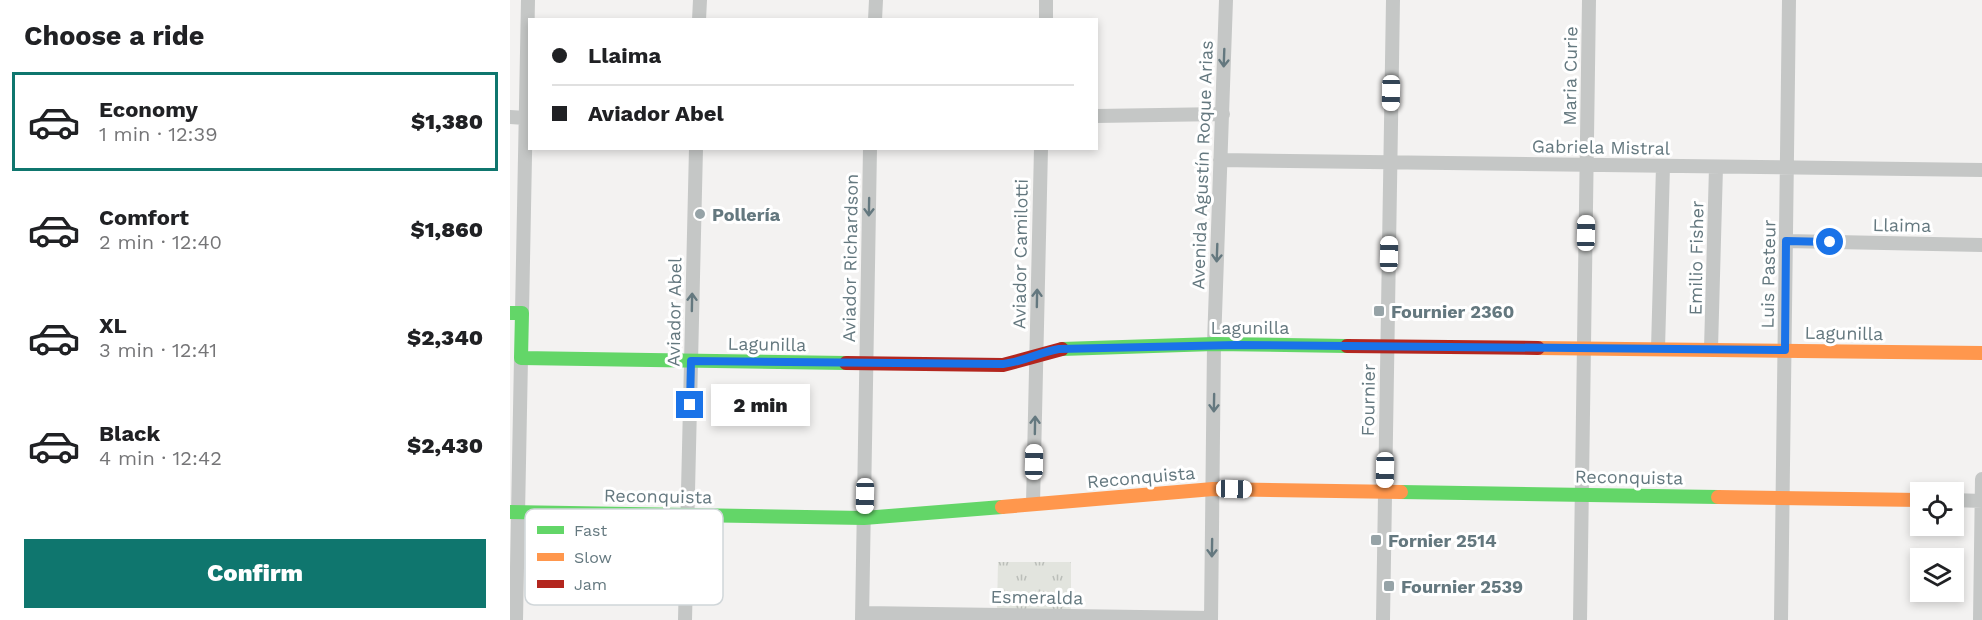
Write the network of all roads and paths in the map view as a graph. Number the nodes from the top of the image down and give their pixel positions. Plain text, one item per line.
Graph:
1 (528, 0) edge
2 (700, 0) edge
3 (876, 0) edge
4 (1046, 0) edge
5 (1226, 0) edge
6 (1393, 0) edge
7 (1589, 0) edge
8 (1789, 0) edge
9 (699, 18) edge
10 (875, 18) edge
11 (1046, 18) edge
12 (1223, 114) junction
13 (1098, 116) edge
14 (510, 117) edge
15 (527, 126) edge
16 (696, 150) edge
17 (870, 150) edge
18 (1041, 150) edge
19 (1220, 160) junction
20 (1390, 162) junction
21 (1587, 165) junction
22 (1663, 166) junction
23 (1716, 167) junction
24 (1787, 168) junction
25 (1982, 170) edge
26 (1786, 241) junction
27 (1982, 245) edge
28 (516, 313) edge
29 (1214, 345) junction
30 (1387, 345) junction
31 (1584, 348) junction
32 (1658, 349) junction
33 (1712, 350) junction
34 (1785, 350) junction
35 (1982, 353) edge
36 (1036, 356) junction
37 (521, 358) junction
38 (691, 361) junction
39 (867, 363) junction
40 (1982, 478) edge
41 (1213, 489) junction
42 (1385, 491) junction
43 (1582, 494) junction
44 (1783, 497) junction
45 (1910, 500) edge
46 (1964, 500) edge
47 (1982, 501) edge
48 (1033, 504) junction
49 (687, 509) edge
50 (514, 512) edge
51 (723, 516) edge
52 (864, 518) junction
53 (685, 605) edge
54 (863, 616) edge
55 (1211, 619) edge
56 (516, 620) edge
57 (685, 620) edge
58 (1383, 620) edge
59 (1580, 620) edge
60 (1781, 620) edge
61 (1980, 620) edge

1 - 15 street
2 - 9 street
3 - 10 street
4 - 11 street
5 -> 12 street, Avenida Agustín Roque Arias
6 - 20 street, Fournier
7 - 21 street, Maria Curie
8 - 24 street, Luis Pasteur
12 - 13 street
12 - 19 street, Avenida Agustín Roque Arias
14 - 15 street
15 - 28 street
38 -> 16 street, Aviador Abel
17 -> 39 street, Aviador Richardson
36 -> 18 street, Aviador Camilotti
19 - 20 street, Gabriela Mistral
19 -> 29 street, Avenida Agustín Roque Arias
20 - 21 street, Gabriela Mistral
20 - 30 street, Fournier
21 - 22 street, Gabriela Mistral
21 - 31 street, Maria Curie
22 - 23 street, Gabriela Mistral
22 - 32 street
23 - 24 street, Gabriela Mistral
23 - 33 street, Emilio Fisher
24 - 25 street, Gabriela Mistral
24 - 26 street, Luis Pasteur
26 - 27 street, Llaima
26 - 34 street, Luis Pasteur
28 - 37 main road
29 - 30 main road, Lagunilla
29 - 36 main road, Lagunilla
29 -> 41 street, Avenida Agustín Roque Arias
30 - 31 main road, Lagunilla
30 - 42 street, Fournier
31 - 32 main road, Lagunilla
31 - 43 street, Maria Curie
32 - 33 main road, Lagunilla
33 - 34 main road, Lagunilla
34 - 35 main road, Lagunilla
34 - 44 street, Luis Pasteur
36 - 39 main road, Lagunilla
48 -> 36 street, Aviador Camilotti
37 - 38 main road, Lagunilla
37 - 50 street
38 - 39 main road, Lagunilla
38 - 49 street, Aviador Abel
39 - 52 street, Aviador Richardson
40 - 47 street
41 - 42 main road, Reconquista
41 - 48 main road, Reconquista
41 -> 55 street, Avenida Agustín Roque Arias
42 - 43 main road, Reconquista
42 - 58 street, Fournier
43 - 44 main road, Reconquista
43 - 59 street, Maria Curie
44 - 45 main road, Reconquista
44 - 60 street, Luis Pasteur
46 - 47 street
47 - 61 street
48 - 52 main road, Reconquista
50 - 56 street
51 - 52 main road, Reconquista
52 - 54 street, Aviador Richardson
53 - 57 street, Aviador Abel
54 - 55 street, Esmeralda

